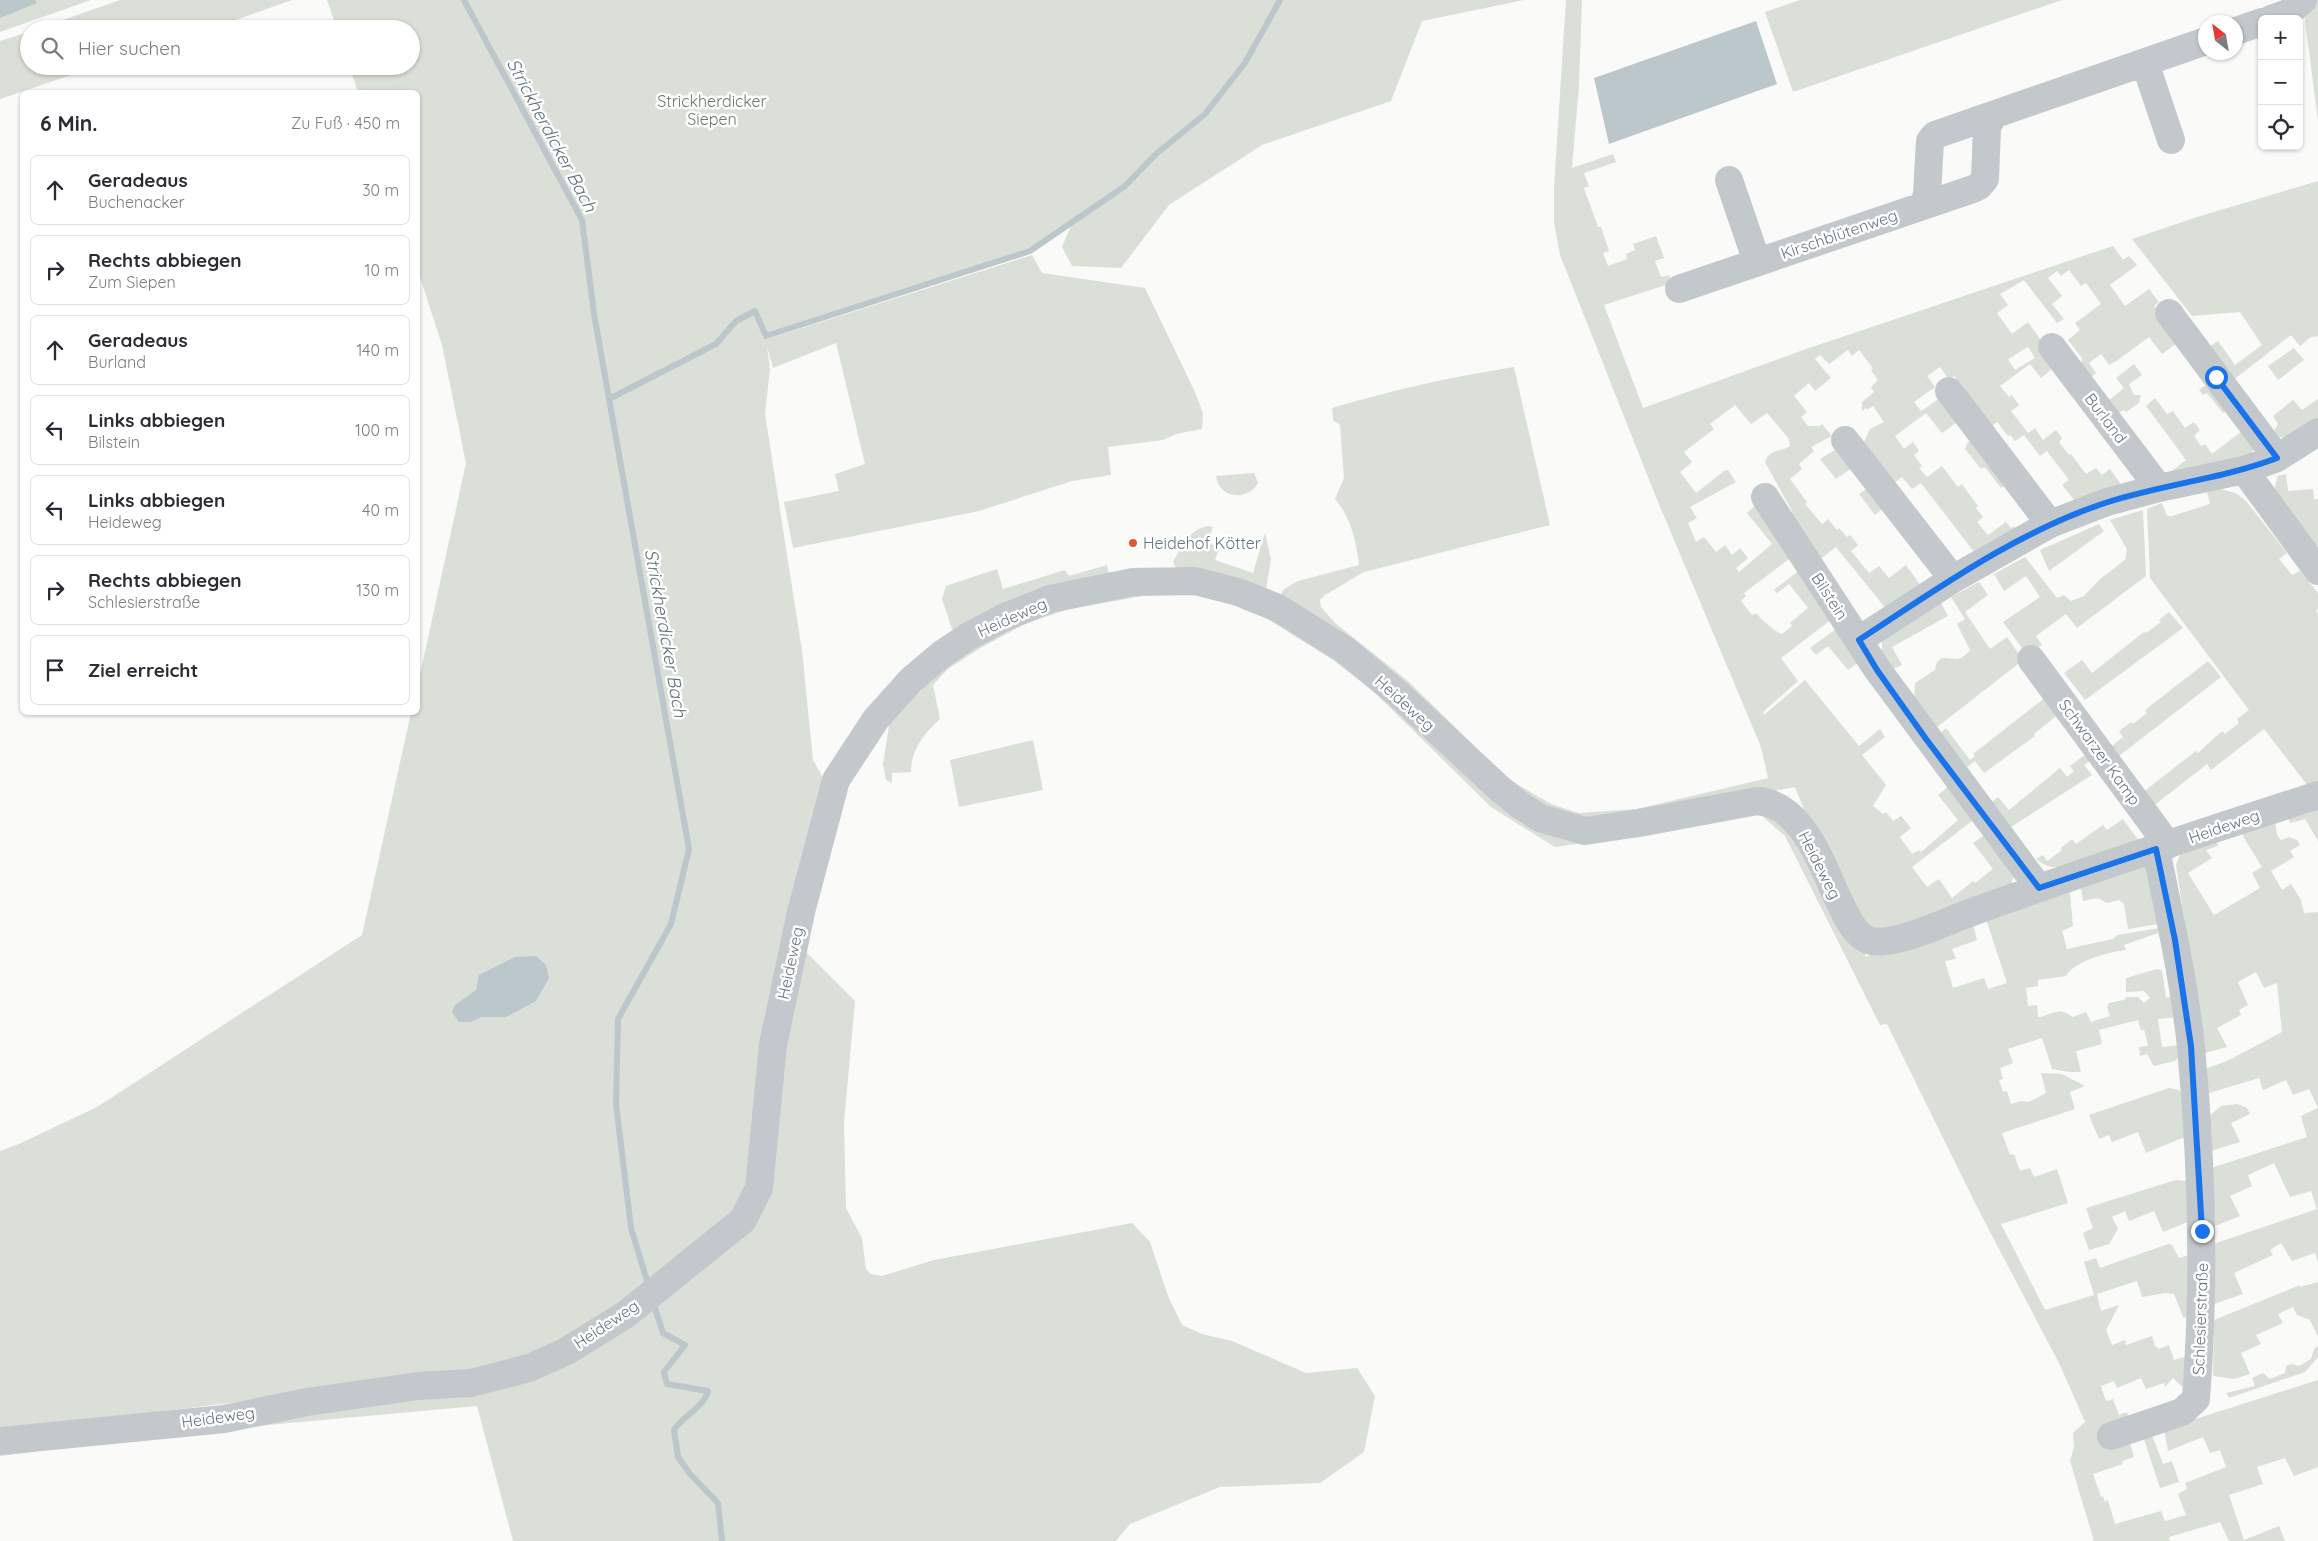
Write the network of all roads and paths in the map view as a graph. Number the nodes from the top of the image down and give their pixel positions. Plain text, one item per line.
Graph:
1 (2303, 0) edge
2 (2282, 15) edge
3 (2258, 23) edge
4 (2243, 29) edge
5 (2198, 44) edge
6 (2145, 64) junction
7 (1993, 116) junction
8 (2171, 140) dead end
9 (1729, 180) dead end
10 (1920, 206) junction
11 (1757, 262) junction
12 (1679, 289) dead end
13 (2169, 313) dead end
14 (2052, 347) dead end
15 (1949, 391) dead end
16 (2318, 432) edge
17 (1844, 440) dead end
18 (2277, 458) junction
19 (2244, 470) junction
20 (2159, 488) junction
21 (1765, 497) dead end
22 (2050, 524) junction
23 (2318, 571) edge
24 (1953, 579) junction
25 (1859, 640) junction
26 (2031, 659) dead end
27 (2318, 795) edge
28 (2162, 847) junction
29 (2039, 888) junction
30 (2111, 1436) dead end
31 (0, 1441) edge

1 - 2 street
3 - 4 street
5 - 6 street
6 - 7 street
6 - 8 street
7 - 10 street, Kirschblütenweg
7 - 10 street
9 - 11 street
10 - 11 street, Kirschblütenweg
11 - 12 street, Kirschblütenweg
13 - 18 street
14 - 20 street, Burland
15 - 22 street
16 - 18 street
17 - 24 street
18 - 19 street
19 - 20 street
19 - 23 street
20 - 22 street
21 - 25 street, Bilstein
22 - 24 street
24 - 25 street
25 - 29 street, Bilstein
26 - 28 street, Schwarzer Kamp
27 - 28 street, Heideweg
28 - 29 street, Heideweg
28 - 30 street, Schlesierstraße
29 - 31 street, Heideweg

